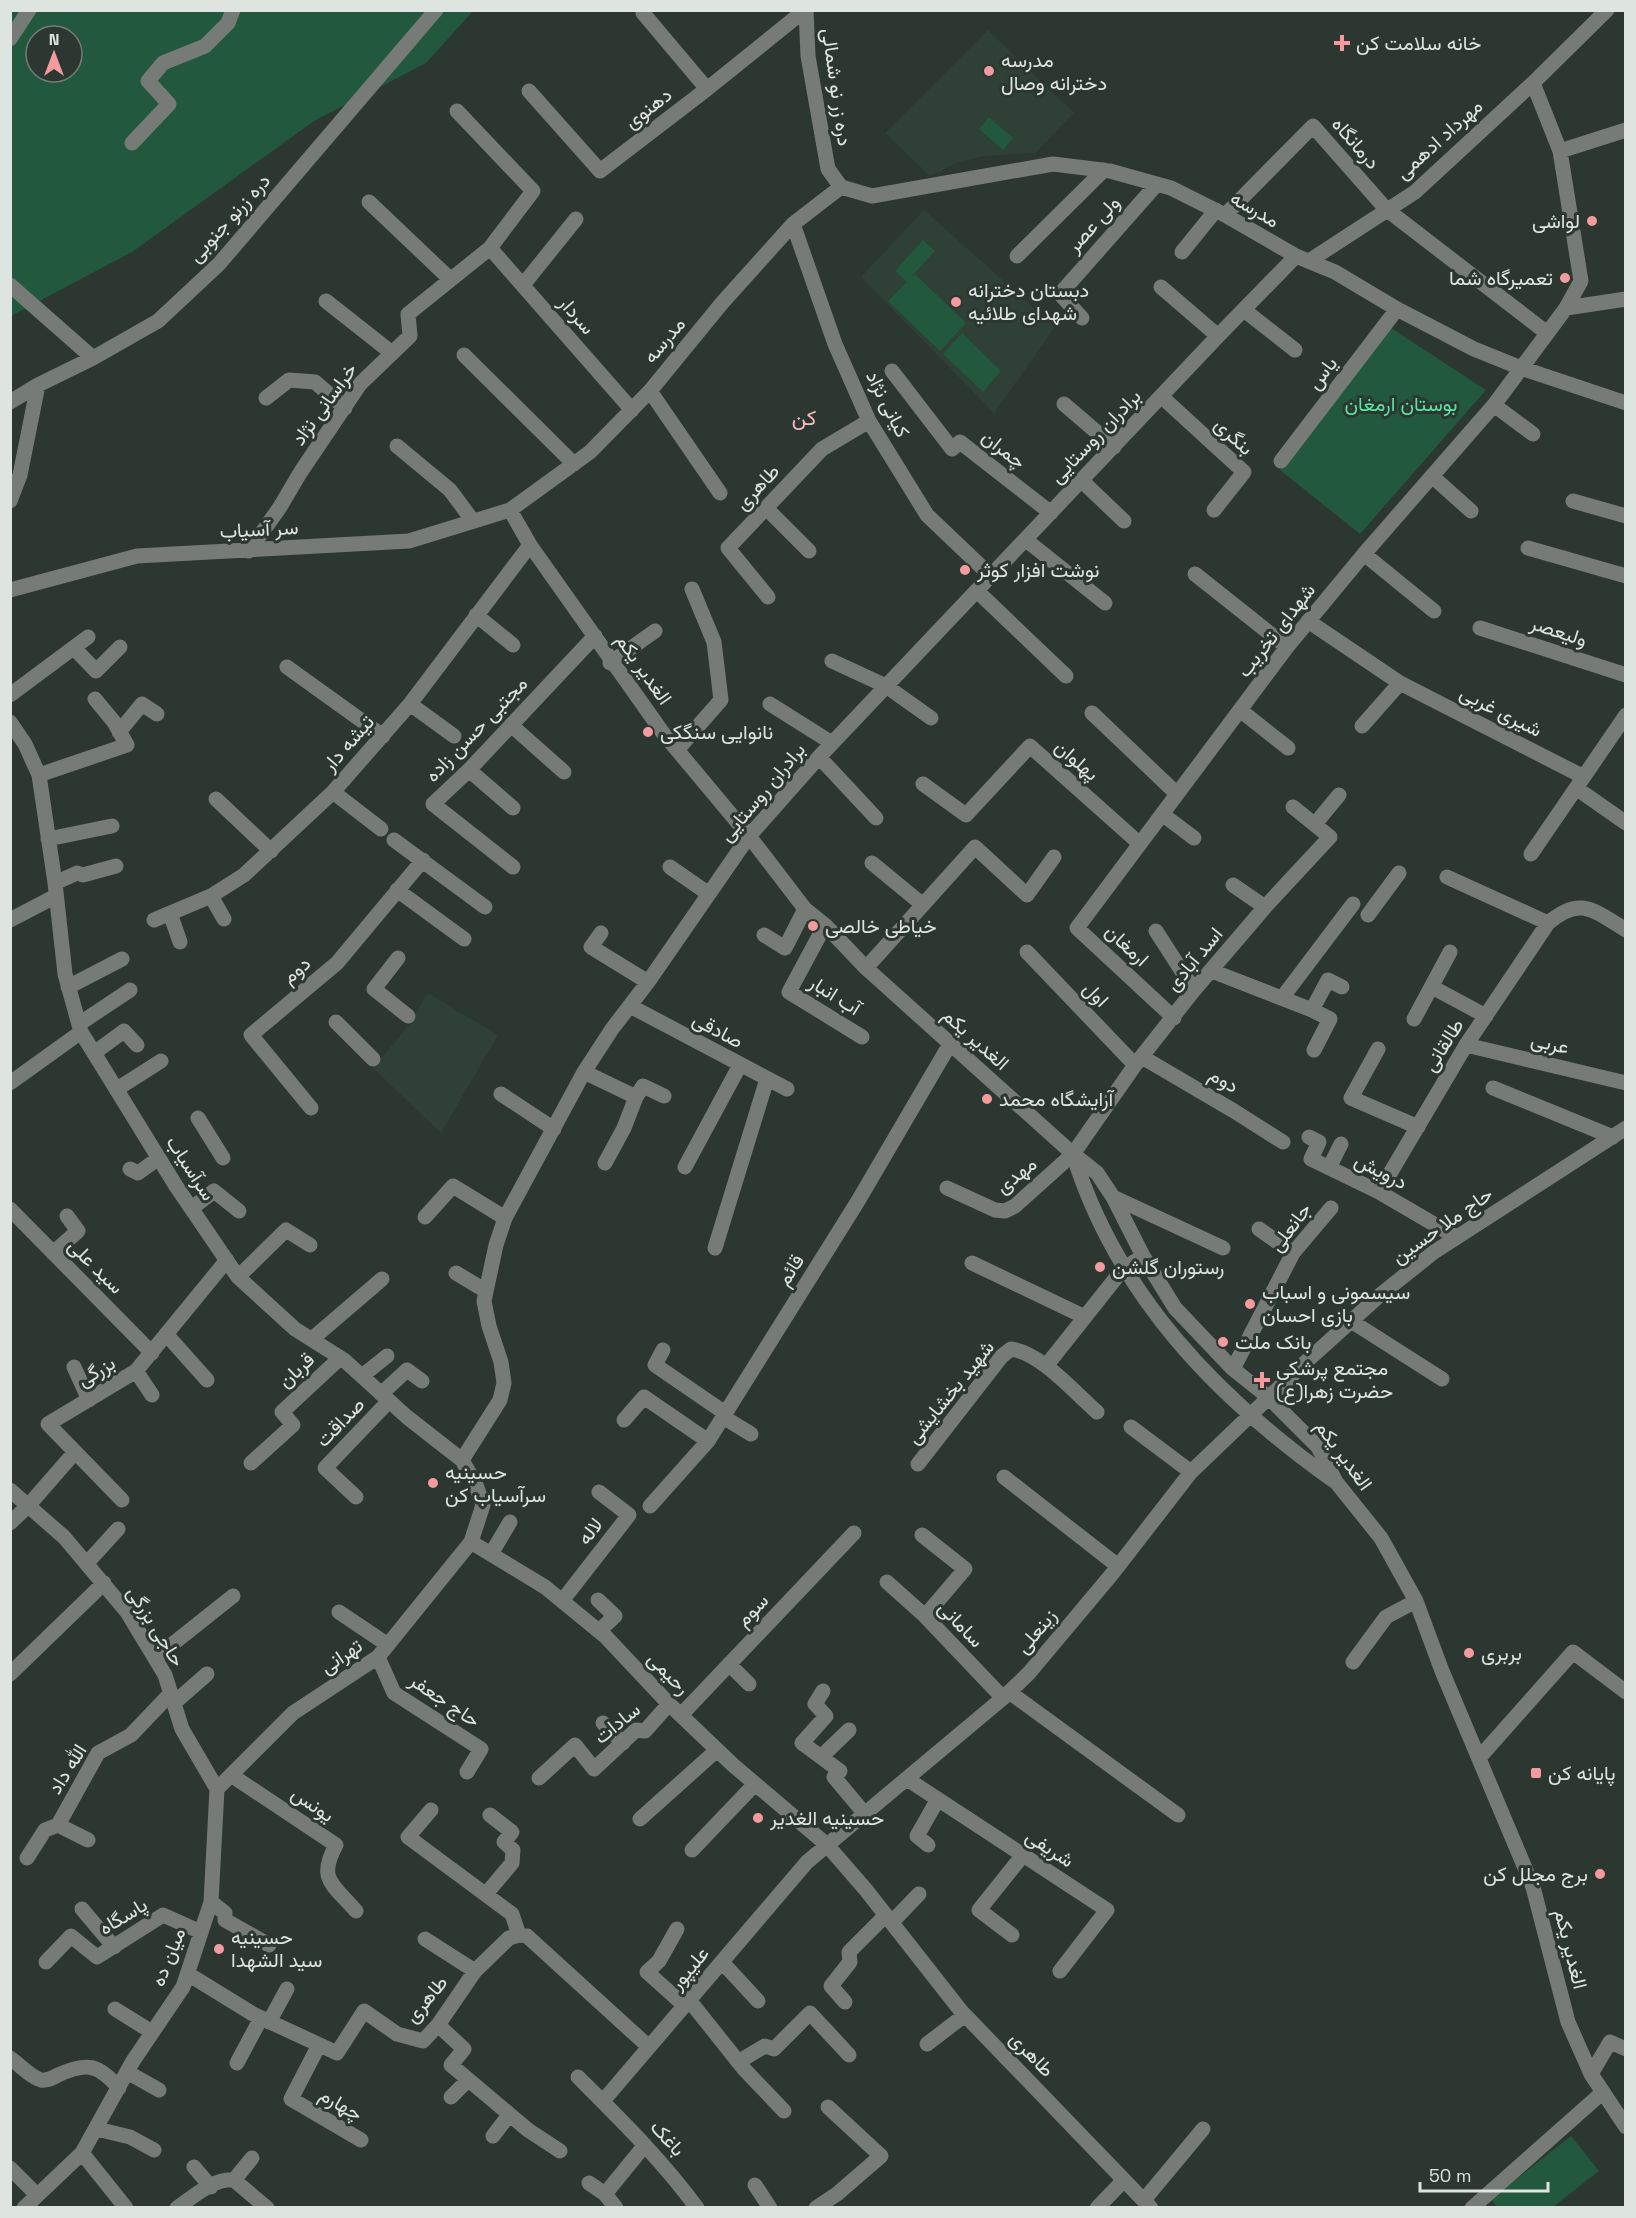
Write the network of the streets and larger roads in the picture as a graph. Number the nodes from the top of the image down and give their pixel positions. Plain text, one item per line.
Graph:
1 (29, 10) edge
2 (233, 10) edge
3 (436, 10) edge
4 (805, 10) edge
5 (1607, 10) edge
6 (643, 13) dead end
7 (10, 39) edge
8 (1533, 83) junction
9 (707, 89) junction
10 (529, 91) dead end
11 (457, 111) dead end
12 (1626, 130) edge
13 (132, 143) dead end
14 (1560, 151) junction
15 (1104, 170) junction
16 (1157, 184) junction
17 (841, 187) junction
18 (369, 202) dead end
19 (1386, 209) junction
20 (1221, 213) junction
21 (576, 219) dead end
22 (793, 224) junction
23 (490, 248) junction
24 (1182, 252) dead end
25 (1017, 256) dead end
26 (1303, 259) junction
27 (450, 279) junction
28 (10, 285) edge
29 (523, 285) junction
30 (1161, 287) dead end
31 (1626, 299) edge
32 (326, 301) dead end
33 (1566, 308) junction
34 (1397, 309) junction
35 (1244, 310) junction
36 (1082, 318) dead end
37 (1547, 333) junction
38 (1218, 336) junction
39 (1295, 350) dead end
40 (392, 353) junction
41 (464, 355) dead end
42 (93, 358) junction
43 (1521, 368) junction
44 (892, 370) dead end
45 (38, 385) junction
46 (650, 391) junction
47 (1162, 397) junction
48 (266, 398) dead end
49 (10, 402) edge
50 (1626, 403) edge
51 (1064, 404) dead end
52 (1494, 405) junction
53 (345, 408) junction
54 (632, 410) junction
55 (869, 421) junction
56 (1533, 434) dead end
57 (397, 446) dead end
58 (1114, 447) junction
59 (1281, 461) dead end
60 (574, 464) junction
61 (1433, 477) junction
62 (1082, 481) junction
63 (720, 493) dead end
64 (10, 501) edge
65 (1573, 501) dead end
66 (766, 508) junction
67 (510, 510) junction
68 (1214, 510) dead end
69 (1471, 511) dead end
70 (1051, 513) junction
71 (1626, 516) edge
72 (472, 521) junction
73 (1124, 521) dead end
74 (1026, 540) junction
75 (530, 545) junction
76 (1528, 548) dead end
77 (249, 551) junction
78 (808, 551) dead end
79 (1364, 554) junction
80 (1195, 574) dead end
81 (991, 576) junction
82 (1626, 576) edge
83 (692, 589) dead end
84 (10, 590) edge
85 (977, 591) junction
86 (768, 597) dead end
87 (1105, 603) dead end
88 (1434, 611) dead end
89 (476, 615) junction
90 (1308, 621) junction
91 (1480, 628) dead end
92 (655, 631) dead end
93 (595, 636) junction
94 (88, 637) dead end
95 (513, 645) dead end
96 (120, 647) dead end
97 (1287, 647) junction
98 (74, 648) junction
99 (832, 661) dead end
100 (611, 662) junction
101 (287, 667) dead end
102 (1626, 675) edge
103 (1066, 676) dead end
104 (1400, 683) junction
105 (886, 686) junction
106 (10, 695) edge
107 (95, 699) dead end
108 (410, 704) junction
109 (770, 704) dead end
110 (1239, 710) junction
111 (1092, 713) dead end
112 (157, 714) dead end
113 (931, 718) dead end
114 (10, 722) edge
115 (1623, 723) edge
116 (511, 725) junction
117 (1362, 726) dead end
118 (120, 732) junction
119 (383, 736) junction
120 (454, 736) dead end
121 (832, 742) junction
122 (1288, 748) dead end
123 (677, 750) junction
124 (819, 757) junction
125 (469, 770) junction
126 (564, 772) dead end
127 (39, 775) junction
128 (1579, 782) junction
129 (923, 784) dead end
130 (333, 792) junction
131 (1177, 794) junction
132 (1339, 795) dead end
133 (216, 799) dead end
134 (1293, 807) dead end
135 (513, 808) dead end
136 (1162, 814) junction
137 (876, 818) dead end
138 (1626, 823) edge
139 (1315, 824) junction
140 (112, 826) dead end
141 (381, 829) dead end
142 (748, 836) junction
143 (1194, 838) dead end
144 (48, 839) junction
145 (394, 840) dead end
146 (1140, 844) junction
147 (271, 851) junction
148 (1531, 854) dead end
149 (1054, 857) dead end
150 (423, 860) junction
151 (872, 863) dead end
152 (116, 866) dead end
153 (513, 867) dead end
154 (670, 867) dead end
155 (1399, 873) dead end
156 (1447, 877) dead end
157 (1233, 885) dead end
158 (56, 889) junction
159 (397, 890) junction
160 (709, 894) junction
161 (210, 896) junction
162 (1353, 904) dead end
163 (923, 905) junction
164 (485, 907) dead end
165 (1264, 907) junction
166 (805, 909) junction
167 (170, 913) junction
168 (1368, 915) dead end
169 (224, 919) dead end
170 (10, 920) edge
171 (154, 920) dead end
172 (1548, 923) junction
173 (825, 925) junction
174 (1077, 928) joint
175 (1626, 930) edge
176 (1156, 932) dead end
177 (601, 933) dead end
178 (764, 935) dead end
179 (464, 939) dead end
180 (180, 942) dead end
181 (1027, 952) dead end
182 (1450, 952) dead end
183 (398, 958) dead end
184 (122, 959) dead end
185 (866, 968) junction
186 (1212, 971) junction
187 (648, 982) junction
188 (68, 987) junction
189 (1342, 987) dead end
190 (1432, 987) junction
191 (130, 990) dead end
192 (1194, 990) junction
193 (1282, 998) junction
194 (630, 1006) junction
195 (1312, 1010) junction
196 (408, 1016) dead end
197 (1486, 1016) junction
198 (1174, 1018) junction
199 (1413, 1018) dead end
200 (336, 1022) dead end
201 (80, 1028) junction
202 (862, 1037) dead end
203 (950, 1044) junction
204 (137, 1045) dead end
205 (1466, 1045) junction
206 (1378, 1049) dead end
207 (1314, 1050) dead end
208 (94, 1053) junction
209 (373, 1059) dead end
210 (161, 1061) dead end
211 (1138, 1061) junction
212 (740, 1065) junction
213 (584, 1072) junction
214 (767, 1079) junction
215 (12, 1080) edge
216 (1626, 1083) edge
217 (1493, 1088) dead end
218 (117, 1089) junction
219 (787, 1089) dead end
220 (501, 1094) dead end
221 (664, 1096) dead end
222 (636, 1097) junction
223 (311, 1108) dead end
224 (198, 1118) dead end
225 (1418, 1127) junction
226 (554, 1129) junction
227 (1619, 1132) edge
228 (1309, 1137) dead end
229 (1283, 1142) dead end
230 (1341, 1144) dead end
231 (1073, 1155) junction
232 (159, 1158) junction
233 (223, 1158) dead end
234 (605, 1163) dead end
235 (685, 1167) dead end
236 (1329, 1168) junction
237 (130, 1169) dead end
238 (947, 1188) dead end
239 (1380, 1192) junction
240 (1113, 1197) junction
241 (192, 1208) junction
242 (1331, 1208) dead end
243 (10, 1209) edge
244 (239, 1211) dead end
245 (67, 1216) dead end
246 (425, 1217) dead end
247 (505, 1218) junction
248 (1259, 1229) dead end
249 (1456, 1237) junction
250 (310, 1245) dead end
251 (716, 1248) dead end
252 (1223, 1248) dead end
253 (53, 1253) junction
254 (1293, 1253) junction
255 (1143, 1256) junction
256 (227, 1260) junction
257 (972, 1263) dead end
258 (1123, 1269) junction
259 (456, 1273) dead end
260 (238, 1277) junction
261 (382, 1279) dead end
262 (486, 1291) junction
263 (1085, 1317) junction
264 (1351, 1322) junction
265 (166, 1334) junction
266 (312, 1340) junction
267 (663, 1350) dead end
268 (152, 1353) junction
269 (387, 1356) dead end
270 (340, 1358) junction
271 (1046, 1366) junction
272 (74, 1367) dead end
273 (1233, 1369) junction
274 (136, 1371) junction
275 (362, 1376) junction
276 (1442, 1379) dead end
277 (207, 1380) dead end
278 (422, 1381) dead end
279 (152, 1395) dead end
280 (385, 1397) junction
281 (1268, 1397) junction
282 (89, 1400) junction
283 (1096, 1412) dead end
284 (724, 1415) junction
285 (1251, 1415) junction
286 (624, 1420) dead end
287 (1131, 1427) dead end
288 (751, 1434) dead end
289 (708, 1441) junction
290 (75, 1452) junction
291 (462, 1460) junction
292 (251, 1463) dead end
293 (918, 1464) dead end
294 (1191, 1472) junction
295 (1004, 1477) dead end
296 (1336, 1482) junction
297 (10, 1490) edge
298 (599, 1492) dead end
299 (356, 1497) dead end
300 (122, 1500) dead end
301 (28, 1506) junction
302 (650, 1506) dead end
303 (510, 1522) dead end
304 (10, 1523) edge
305 (118, 1529) dead end
306 (854, 1533) dead end
307 (922, 1535) dead end
308 (471, 1542) junction
309 (491, 1554) junction
310 (87, 1563) junction
311 (1118, 1566) junction
312 (887, 1582) dead end
313 (104, 1583) junction
314 (233, 1596) dead end
315 (598, 1600) dead end
316 (562, 1601) junction
317 (1416, 1601) junction
318 (339, 1612) dead end
319 (925, 1616) junction
320 (599, 1631) junction
321 (388, 1645) junction
322 (378, 1657) junction
323 (155, 1658) junction
324 (1353, 1662) dead end
325 (729, 1664) junction
326 (11, 1672) edge
327 (207, 1674) dead end
328 (749, 1684) dead end
329 (823, 1691) dead end
330 (1626, 1692) edge
331 (1006, 1695) junction
332 (172, 1698) junction
333 (669, 1704) junction
334 (681, 1715) junction
335 (603, 1723) dead end
336 (849, 1730) dead end
337 (623, 1743) junction
338 (717, 1750) junction
339 (821, 1757) junction
340 (1479, 1758) junction
341 (467, 1772) dead end
342 (231, 1775) junction
343 (539, 1778) dead end
344 (907, 1779) junction
345 (755, 1784) junction
346 (217, 1789) junction
347 (938, 1799) junction
348 (431, 1810) dead end
349 (865, 1814) junction
350 (490, 1815) dead end
351 (1178, 1815) dead end
352 (640, 1820) dead end
353 (58, 1825) junction
354 (88, 1840) dead end
355 (827, 1845) junction
356 (928, 1845) dead end
357 (692, 1850) dead end
358 (1023, 1855) junction
359 (27, 1857) dead end
360 (807, 1862) joint
361 (486, 1894) junction
362 (919, 1894) dead end
363 (211, 1902) junction
364 (82, 1909) dead end
365 (356, 1911) dead end
366 (889, 1918) junction
367 (677, 1929) dead end
368 (201, 1932) junction
369 (519, 1935) junction
370 (1012, 1935) dead end
371 (425, 1939) dead end
372 (269, 1946) dead end
373 (114, 1947) junction
374 (46, 1962) dead end
375 (722, 1962) junction
376 (475, 1971) junction
377 (1060, 1971) dead end
378 (188, 1974) junction
379 (287, 1989) dead end
380 (758, 2001) dead end
381 (845, 2002) dead end
382 (687, 2003) junction
383 (115, 2010) dead end
384 (965, 2015) junction
385 (265, 2020) junction
386 (438, 2025) junction
387 (152, 2032) junction
388 (927, 2044) dead end
389 (320, 2045) junction
390 (649, 2047) junction
391 (1626, 2049) edge
392 (849, 2055) dead end
393 (10, 2058) edge
394 (237, 2062) dead end
395 (741, 2065) junction
396 (127, 2072) junction
397 (1591, 2074) junction
398 (579, 2077) dead end
399 (468, 2080) junction
400 (119, 2088) junction
401 (159, 2090) dead end
402 (1603, 2092) junction
403 (451, 2097) dead end
404 (603, 2102) junction
405 (828, 2106) dead end
406 (784, 2111) dead end
407 (509, 2115) junction
408 (1626, 2127) edge
409 (97, 2129) junction
410 (1203, 2129) dead end
411 (494, 2136) dead end
412 (361, 2140) dead end
413 (645, 2145) junction
414 (153, 2150) dead end
415 (560, 2151) dead end
416 (82, 2153) junction
417 (252, 2158) dead end
418 (194, 2167) dead end
419 (10, 2168) edge
420 (234, 2180) junction
421 (1124, 2180) junction
422 (589, 2183) dead end
423 (755, 2185) dead end
424 (211, 2187) junction
425 (605, 2194) junction
426 (36, 2195) junction
427 (1147, 2204) edge
428 (24, 2208) edge
429 (126, 2208) edge
430 (177, 2208) edge
431 (267, 2208) edge
432 (616, 2208) edge
433 (697, 2208) edge
434 (770, 2208) edge
435 (816, 2208) edge
436 (1097, 2208) edge
437 (1472, 2208) edge

1 - 7 street
2 - 13 street
3 - 42 street, دره زرنو جنوبی
4 - 9 street, دهنوی
4 - 17 street, دره زر نو شمالی
5 - 8 street, مهرداد ادهمی
6 - 9 street
8 - 14 street
8 - 19 street, مهرداد ادهمی
9 - 10 street, دهنوی
11 - 23 street
12 - 14 street
14 - 33 street
15 - 16 street, مدرسه
15 - 17 street, مدرسه
15 - 25 street
16 - 20 street, مدرسه
16 - 36 street, ولی عصر
17 - 22 street, مدرسه
18 - 27 street
19 - 20 street, درمانگاه
19 - 26 street, مهرداد ادهمی
19 - 37 street, درمانگاه
20 - 24 street
20 - 26 street, مدرسه
21 - 29 street
22 - 46 street, مدرسه
22 - 55 street, کیانی نژاد
23 - 27 street, خراسانی نژاد
23 - 29 street, سردار
26 - 34 street, مدرسه
26 - 35 street, برادران روستایی
27 - 40 street, خراسانی نژاد
28 - 42 street
29 - 54 street, سردار
30 - 38 street
31 - 33 street
32 - 40 street
33 - 37 street
34 - 43 street, مدرسه
34 - 59 street, یاس
35 - 38 street, برادران روستایی
35 - 39 street
37 - 43 street
38 - 47 street, برادران روستایی
40 - 53 street, خراسانی نژاد
41 - 60 street
42 - 45 street, دره زرنو جنوبی
43 - 50 street, مدرسه
43 - 52 street, شهدای تخریب
44 - 70 street, چمران
45 - 49 street, دره زرنو جنوبی
45 - 64 street
46 - 54 street, مدرسه
46 - 63 street
47 - 58 street, برادران روستایی
47 - 68 street, بنگری
48 - 53 street
51 - 58 street
52 - 56 street
52 - 61 street, شهدای تخریب
53 - 77 street, خراسانی نژاد
54 - 60 street, مدرسه
55 - 66 street, طاهری
55 - 81 street, کیانی نژاد
57 - 72 street
58 - 62 street, برادران روستایی
60 - 67 street, مدرسه
61 - 69 street
61 - 79 street, شهدای تخریب
62 - 70 street, برادران روستایی
62 - 73 street
65 - 71 street
66 - 78 street
66 - 86 street, طاهری
67 - 72 street, سر آسیاب
67 - 75 street, الغدیر یکم
70 - 74 street, برادران روستایی
72 - 77 street, سر آسیاب
74 - 81 street, برادران روستایی
74 - 87 street
75 - 89 street, تیشه دار
75 - 93 street, الغدیر یکم
76 - 82 street
77 - 84 street, سر آسیاب
79 - 88 street
79 - 90 street, شهدای تخریب
80 - 97 street
81 - 85 street, برادران روستایی
83 - 123 street
85 - 103 street
85 - 105 street, برادران روستایی
89 - 95 street
89 - 108 street, تیشه دار
90 - 97 street, شهدای تخریب
90 - 104 street, شیری غربی
91 - 102 street, ولیعصر
92 - 100 street
93 - 100 street, الغدیر یکم
93 - 116 street, مجتبی حسن زاده
94 - 98 street
96 - 98 street
97 - 110 street, شهدای تخریب
98 - 106 street
99 - 105 street
100 - 123 street, الغدیر یکم
101 - 119 street
104 - 117 street
104 - 128 street, شیری غربی
105 - 113 street
105 - 121 street, برادران روستایی
107 - 118 street
108 - 119 street, تیشه دار
108 - 120 street
109 - 121 street
110 - 122 street
110 - 131 street, شهدای تخریب
111 - 131 street
112 - 118 street
114 - 127 street, سرآسیاب
115 - 128 street
116 - 125 street, مجتبی حسن زاده
116 - 126 street
118 - 127 street
119 - 130 street, تیشه دار
121 - 124 street, برادران روستایی
123 - 142 street, الغدیر یکم
124 - 137 street
124 - 142 street, برادران روستایی
125 - 135 street
125 - 153 street, مجتبی حسن زاده
127 - 144 street, سرآسیاب
128 - 138 street, شیری غربی
128 - 148 street
129 - 146 street, پهلوان
130 - 141 street
130 - 147 street, تیشه دار
131 - 136 street, شهدای تخریب
132 - 139 street
133 - 147 street
134 - 139 street
136 - 143 street
136 - 146 street, شهدای تخریب
139 - 165 street, اسد آبادی
140 - 144 street
142 - 160 street, برادران روستایی
142 - 166 street, الغدیر یکم
144 - 158 street, سرآسیاب
145 - 150 street
146 - 174 street, شهدای تخریب
147 - 161 street, تیشه دار
149 - 163 street
150 - 159 street, دوم
150 - 164 street
151 - 163 street
152 - 158 street
154 - 160 street
155 - 168 street
156 - 172 street
157 - 165 street
158 - 170 street
158 - 188 street, سرآسیاب
159 - 179 street
159 - 223 street, دوم
160 - 187 street, برادران روستایی
161 - 167 street, تیشه دار
161 - 169 street
162 - 193 street
163 - 185 street
165 - 186 street, اسد آبادی
166 - 173 street, الغدیر یکم
166 - 178 street
167 - 171 street, تیشه دار
167 - 180 street
172 - 175 street, طالقانی
172 - 197 street, طالقانی
173 - 185 street, الغدیر یکم
173 - 202 street, آب انبار
174 - 198 street, ارمغان
176 - 192 street
177 - 187 street
181 - 211 street, اول
182 - 190 street
183 - 196 street
184 - 188 street
185 - 203 street, الغدیر یکم
186 - 192 street, اسد آبادی
186 - 193 street
187 - 194 street, برادران روستایی
188 - 201 street, سرآسیاب
189 - 195 street
190 - 197 street
190 - 199 street
191 - 201 street
192 - 198 street, اسد آبادی
193 - 195 street
194 - 212 street, صادقی
194 - 213 street, برادران روستایی
195 - 207 street
197 - 205 street, طالقانی
198 - 211 street, اسد آبادی
200 - 209 street
201 - 208 street, سرآسیاب
201 - 215 street
203 - 231 street, الغدیر یکم
203 - 284 street, قائم
204 - 208 street
205 - 216 street, عربی
205 - 225 street, طالقانی
206 - 225 street
208 - 218 street, سرآسیاب
210 - 218 street
211 - 229 street, دوم
211 - 231 street, اسد آبادی
212 - 214 street, صادقی
212 - 235 street
213 - 222 street
213 - 226 street, برادران روستایی
214 - 219 street, صادقی
214 - 251 street
217 - 227 street
218 - 232 street, سرآسیاب
220 - 226 street
221 - 222 street
222 - 234 street
224 - 233 street
225 - 239 street, طالقانی
226 - 247 street, برادران روستایی
227 - 249 street, حاج ملا حسین
228 - 236 street, درویش
230 - 236 street
231 - 238 street, مهدی
231 - 240 street, الغدیر یکم
231 - 258 street
232 - 237 street
232 - 241 street, سرآسیاب
236 - 239 street, درویش
239 - 249 street, درویش
240 - 252 street
240 - 255 street, الغدیر یکم
241 - 244 street
241 - 256 street, سرآسیاب
242 - 254 street, جانعلی
243 - 253 street, سید علی
245 - 253 street
246 - 247 street
247 - 262 street, برادران روستایی
248 - 254 street
249 - 264 street, حاج ملا حسین
250 - 260 street
253 - 268 street, سید علی
254 - 273 street, جانعلی
255 - 258 street
255 - 273 street, الغدیر یکم
256 - 260 street, سرآسیاب
256 - 265 street, بزرگی
257 - 263 street
258 - 263 street
258 - 285 street
259 - 262 street
260 - 266 street, سرآسیاب
261 - 266 street
262 - 291 street, برادران روستایی
263 - 271 street
264 - 276 street
264 - 281 street, حاج ملا حسین
265 - 268 street, بزرگی
265 - 277 street
266 - 270 street, سرآسیاب
267 - 284 street
268 - 274 street, بزرگی
269 - 275 street
270 - 275 street, سرآسیاب
270 - 292 street, قربان
271 - 283 street, شهید بخشایشی
271 - 293 street, شهید بخشایشی
272 - 282 street
273 - 281 street, الغدیر یکم
274 - 279 street
274 - 282 street, بزرگی
275 - 280 street, سرآسیاب
278 - 280 street
280 - 291 street, سرآسیاب
280 - 299 street, صداقت
281 - 285 street, زینعلی
281 - 296 street, الغدیر یکم
282 - 290 street, بزرگی
284 - 288 street
284 - 289 street, قائم
285 - 294 street, زینعلی
285 - 296 street
286 - 289 street
287 - 294 street
289 - 302 street, قائم
290 - 300 street
290 - 301 street
291 - 308 street, سرآسیاب
294 - 311 street, زینعلی
295 - 311 street
296 - 317 street, الغدیر یکم
297 - 301 street, حاجی بزرگی
298 - 316 street, لاله
301 - 304 street
301 - 310 street, حاجی بزرگی
303 - 309 street
305 - 310 street
306 - 325 street, سوم
307 - 319 street
308 - 309 street, رحیمی
308 - 321 street, تهرانی
309 - 316 street, رحیمی
310 - 313 street, حاجی بزرگی
311 - 331 street, زینعلی
312 - 319 street, سامانی
313 - 323 street, حاجی بزرگی
313 - 326 street
314 - 323 street
315 - 320 street
316 - 320 street, رحیمی
317 - 324 street
317 - 340 street, الغدیر یکم
318 - 321 street
319 - 331 street, سامانی
320 - 333 street, رحیمی
321 - 322 street, تهرانی
322 - 341 street, حاج جعفر
322 - 342 street, تهرانی
323 - 332 street, حاجی بزرگی
325 - 328 street
325 - 334 street, سوم
327 - 332 street, الله داد
329 - 339 street
330 - 340 street
331 - 344 street, زینعلی
331 - 351 street, سامانی
332 - 346 street, حاجی بزرگی
332 - 353 street, الله داد
333 - 334 street, رحیمی
333 - 337 street, سادات
334 - 338 street, رحیمی
335 - 337 street
336 - 339 street
337 - 343 street, سادات
338 - 345 street, رحیمی
338 - 352 street
339 - 349 street
340 - 397 street, الغدیر یکم
342 - 346 street, تهرانی
342 - 365 street, یونس
344 - 347 street, شریفی
344 - 349 street, زینعلی
345 - 355 street, رحیمی
345 - 357 street
346 - 363 street, میان ده
347 - 356 street
347 - 358 street, شریفی
348 - 361 street
349 - 355 street, زینعلی
350 - 361 street
353 - 354 street
353 - 359 street
355 - 360 street, زینعلی
355 - 366 street, طاهری
358 - 370 street
358 - 377 street, شریفی
360 - 375 street, علیپور
361 - 369 street
362 - 366 street
363 - 368 street, میان ده
363 - 372 street
364 - 373 street
366 - 381 street
366 - 384 street, طاهری
367 - 382 street
368 - 373 street, پاسگاه
368 - 378 street, میان ده
369 - 376 street, طاهری
369 - 390 street
371 - 376 street
373 - 374 street, پاسگاه
375 - 380 street
375 - 382 street, علیپور
376 - 386 street, طاهری
378 - 385 street, طاهری
378 - 387 street, میان ده
379 - 385 street
382 - 390 street, علیپور
382 - 395 street
383 - 387 street
384 - 388 street
384 - 421 street, طاهری
385 - 389 street, طاهری
385 - 394 street
386 - 389 street, طاهری
386 - 399 street
387 - 396 street, میان ده
389 - 412 street, چهارم
390 - 404 street, علیپور
391 - 397 street
392 - 395 street
393 - 400 street
395 - 406 street
396 - 400 street, میان ده
396 - 401 street
397 - 402 street, الغدیر یکم
398 - 404 street, باغک
399 - 403 street
399 - 407 street
400 - 409 street, میان ده
402 - 408 street, الغدیر یکم
402 - 437 street
404 - 413 street, باغک
405 - 435 street
407 - 411 street
407 - 415 street
409 - 414 street
409 - 416 street, میان ده
410 - 427 street
413 - 425 street
413 - 433 street, باغک
416 - 426 street, میان ده
416 - 429 street
417 - 420 street
418 - 424 street
419 - 426 street
420 - 424 street
420 - 431 street
421 - 427 street, طاهری
421 - 436 street
422 - 425 street
423 - 434 street
424 - 430 street
425 - 432 street
426 - 428 street, میان ده

